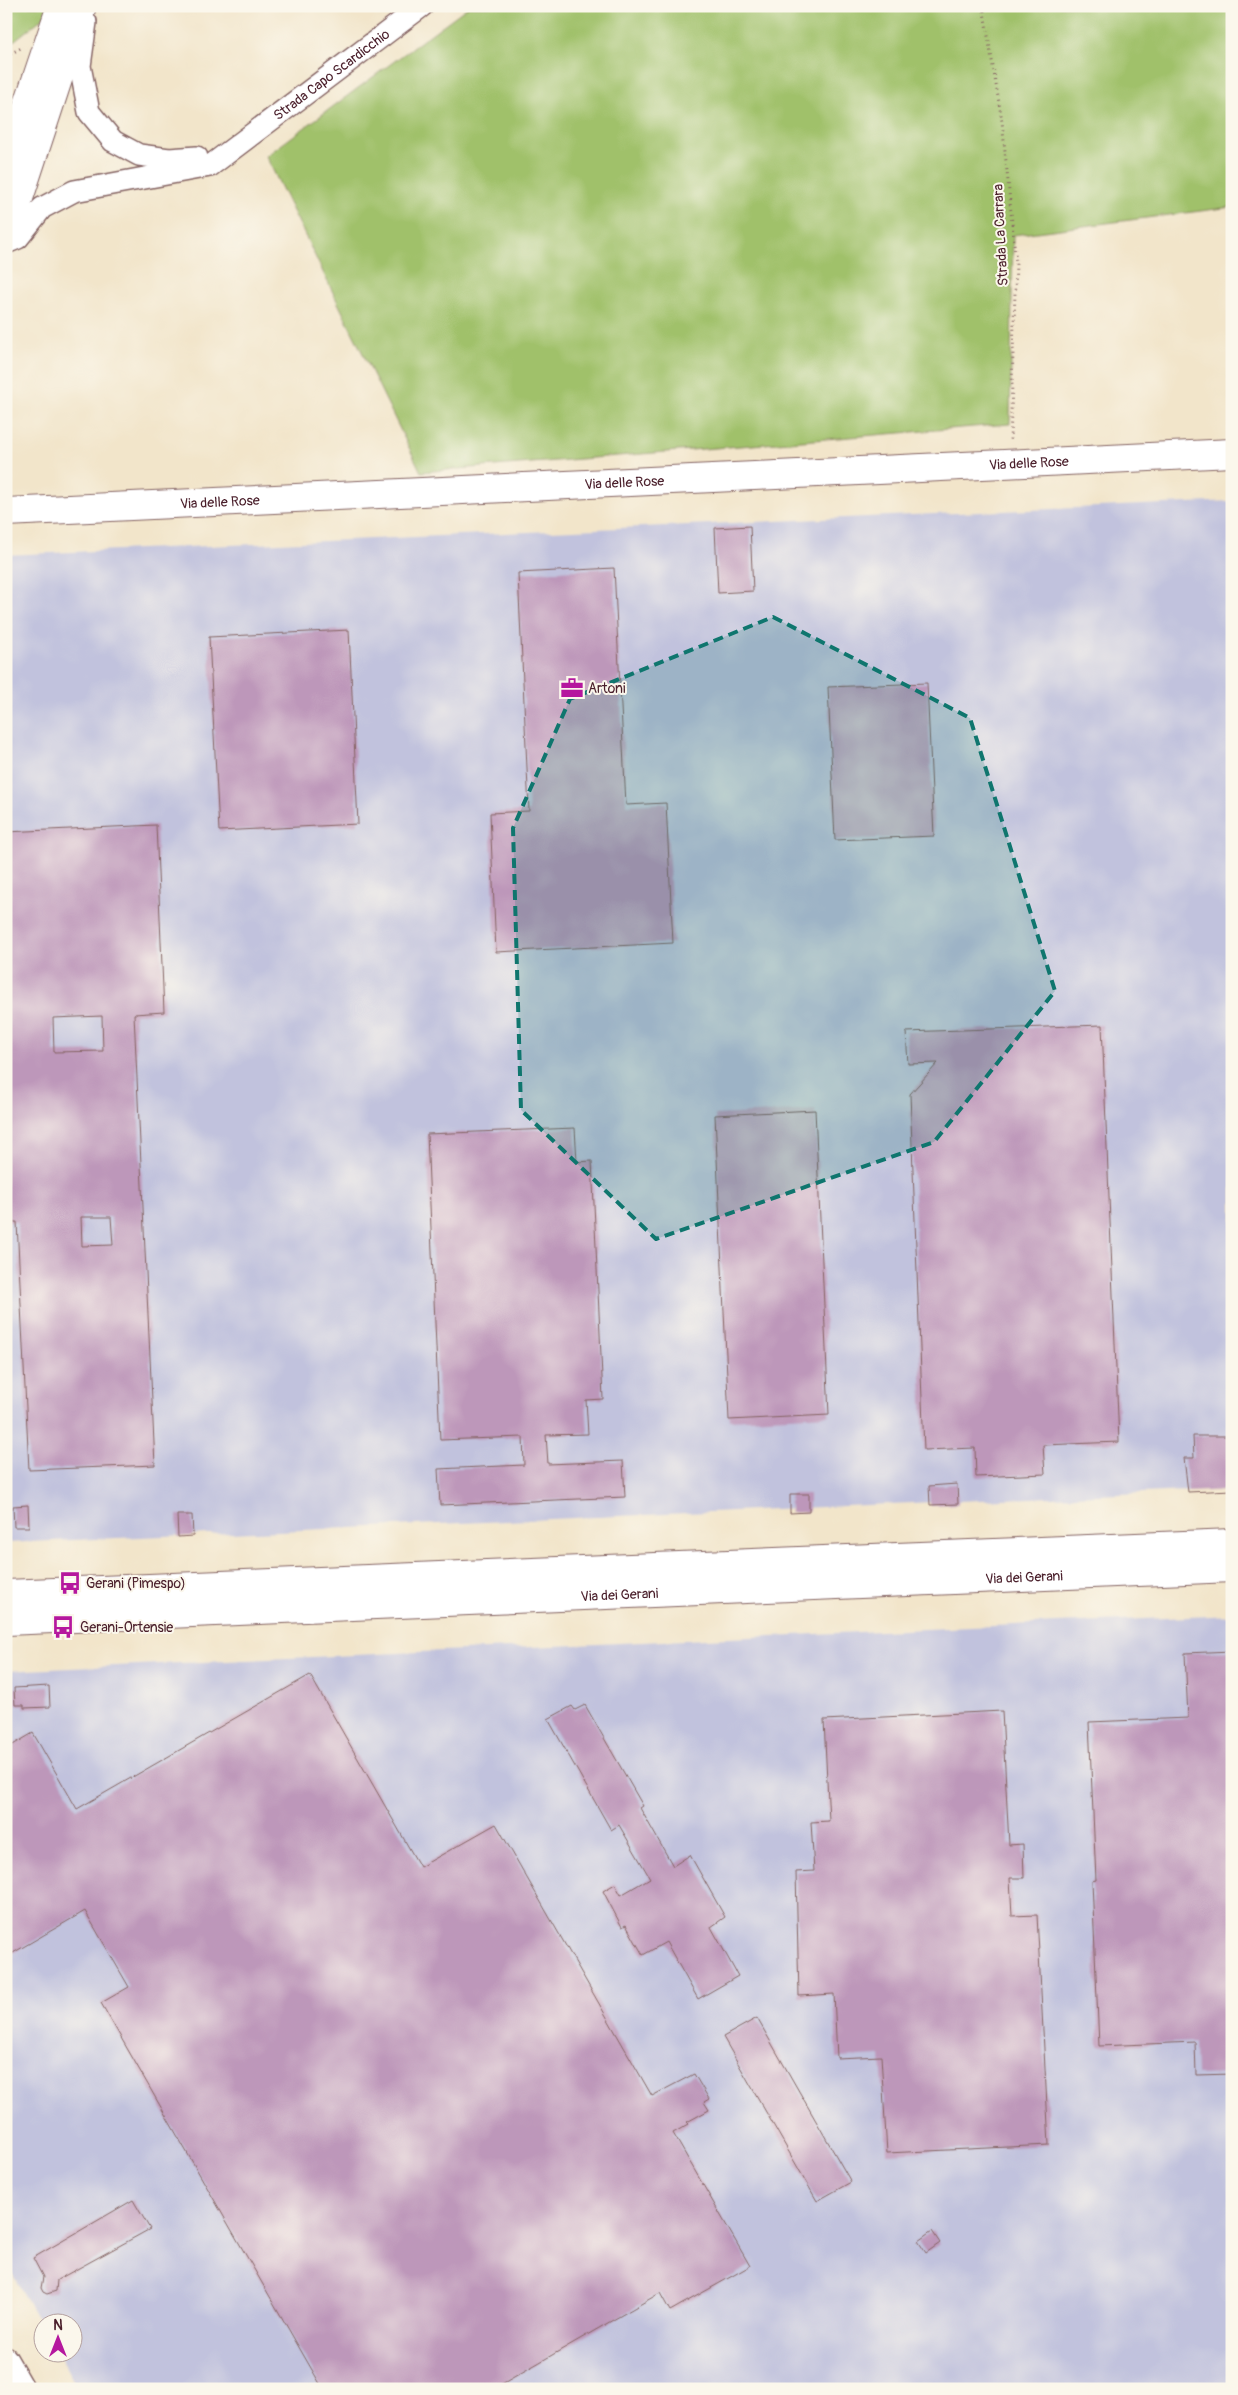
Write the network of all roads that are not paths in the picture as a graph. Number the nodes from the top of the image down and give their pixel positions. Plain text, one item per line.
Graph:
1 (61, 6) edge
2 (82, 6) edge
3 (88, 6) edge
4 (422, 6) edge
5 (241, 144) junction
6 (6, 170) edge
7 (6, 238) edge
8 (6, 243) edge
9 (1232, 453) edge
10 (10, 510) edge
11 (1232, 1543) edge
12 (1232, 1568) edge
13 (6, 1594) edge
14 (6, 1621) edge
15 (6, 2358) edge
16 (24, 2389) edge

1 - 6 street
2 - 7 street
3 - 5 street
4 - 5 street, Strada Capo Scardicchio
5 - 8 street, Strada Capo Scardicchio
9 - 10 street, Via delle Rose
11 - 13 street, Via dei Gerani
12 - 14 street, Via dei Gerani
15 - 16 street

